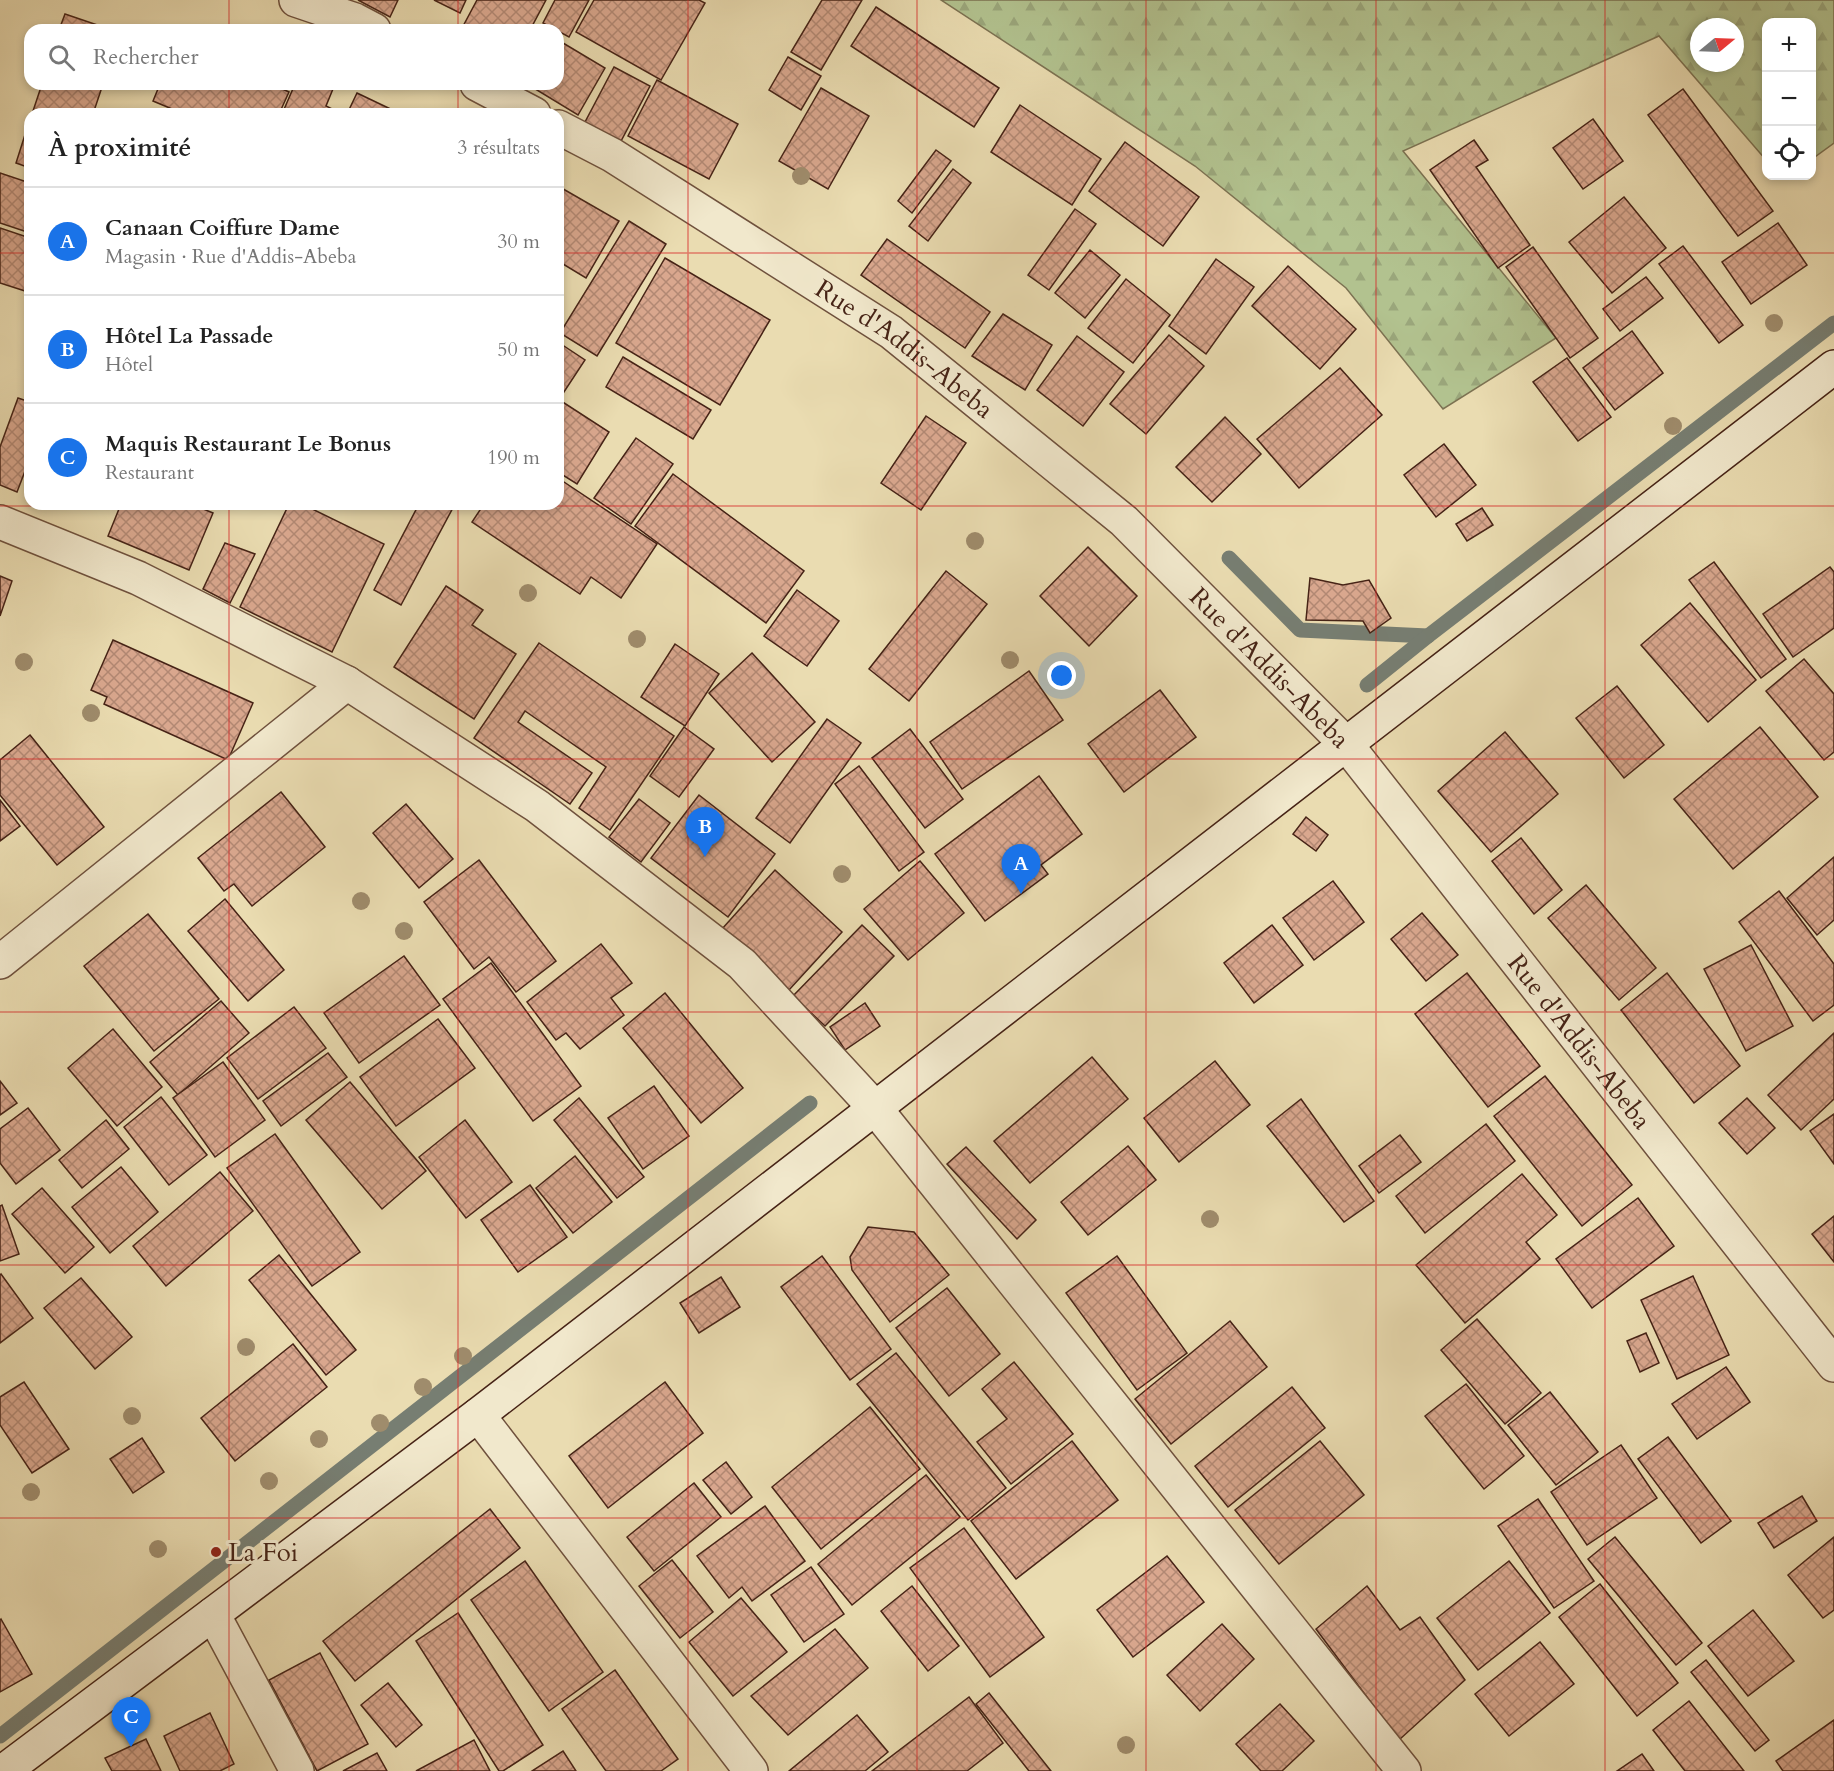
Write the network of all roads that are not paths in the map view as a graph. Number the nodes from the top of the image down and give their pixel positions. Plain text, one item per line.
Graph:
1 (296, 0) edge
2 (363, 24) edge
3 (488, 90) edge
4 (523, 108) edge
5 (564, 130) edge
6 (1834, 366) edge
7 (0, 522) edge
8 (346, 683) junction
9 (1346, 744) junction
10 (0, 962) edge
11 (875, 1108) junction
12 (1834, 1365) edge
13 (478, 1415) junction
14 (213, 1614) junction
15 (4, 1771) edge
16 (297, 1771) edge
17 (751, 1771) edge
18 (1404, 1771) edge

1 - 2 street
3 - 4 street
5 - 9 street, Rue d'Addis-Abeba
6 - 9 street
7 - 8 street
8 - 10 street
8 - 11 street
9 - 11 street
9 - 12 street, Rue d'Addis-Abeba
11 - 13 street
11 - 18 street
13 - 14 street
13 - 17 street
14 - 15 street
14 - 16 street

